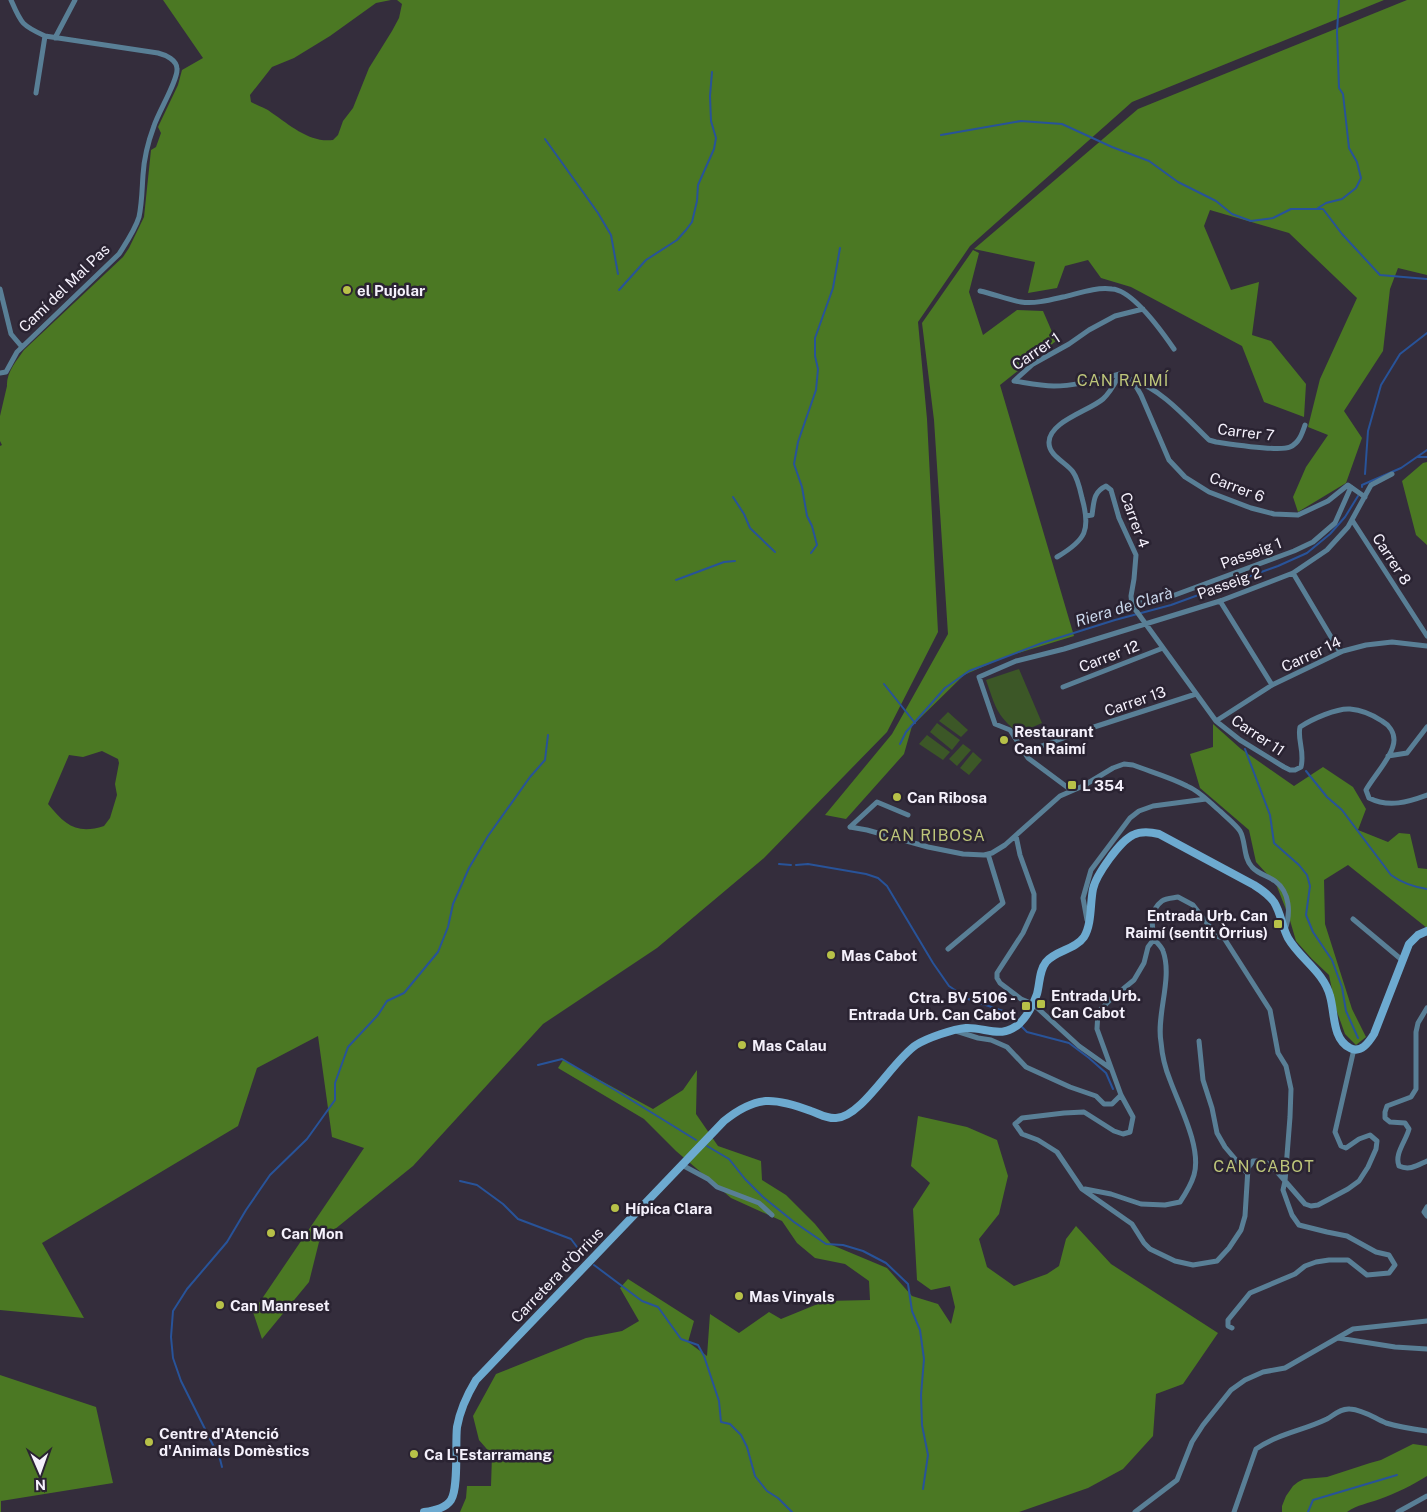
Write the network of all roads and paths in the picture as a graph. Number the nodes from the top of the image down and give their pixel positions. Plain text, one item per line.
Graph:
1 (11, 0) edge
2 (76, 0) edge
3 (45, 36) junction
4 (55, 38) junction
5 (36, 93) dead end
6 (0, 289) edge
7 (980, 291) dead end
8 (1143, 309) junction
9 (22, 346) junction
10 (1174, 349) dead end
11 (0, 373) edge
12 (1120, 374) junction
13 (1133, 381) junction
14 (1305, 425) dead end
15 (1392, 474) dead end
16 (1351, 487) junction
17 (1365, 497) junction
18 (1086, 516) junction
19 (1352, 520) junction
20 (1057, 557) dead end
21 (1293, 573) junction
22 (1220, 601) junction
23 (1132, 604) junction
24 (1146, 624) junction
25 (1427, 636) edge
26 (1427, 646) edge
27 (1163, 648) junction
28 (1340, 652) junction
29 (1272, 685) junction
30 (1063, 687) dead end
31 (1196, 694) junction
32 (1216, 721) junction
33 (1427, 727) edge
34 (1025, 752) junction
35 (1388, 756) junction
36 (1071, 790) junction
37 (1427, 795) edge
38 (1206, 799) junction
39 (908, 815) dead end
40 (1016, 836) junction
41 (988, 854) junction
42 (1353, 918) dead end
43 (1088, 923) junction
44 (1285, 931) junction
45 (1427, 931) edge
46 (1154, 939) junction
47 (948, 949) dead end
48 (1402, 960) junction
49 (1033, 1004) junction
50 (1427, 1008) edge
51 (956, 1030) junction
52 (1199, 1041) dead end
53 (1354, 1049) junction
54 (1110, 1069) junction
55 (1121, 1095) junction
56 (1427, 1161) edge
57 (682, 1165) junction
58 (1247, 1173) junction
59 (1285, 1181) junction
60 (1082, 1189) junction
61 (1427, 1207) edge
62 (772, 1215) dead end
63 (1427, 1216) edge
64 (1427, 1322) edge
65 (1232, 1328) dead end
66 (1338, 1338) junction
67 (1427, 1350) edge
68 (1427, 1431) edge
69 (1427, 1496) edge
70 (424, 1512) edge
71 (1135, 1512) edge
72 (1234, 1512) edge
73 (1398, 1512) edge

1 - 3 street, Camí del Mal Pas
2 - 4 street
3 - 4 street, Camí del Mal Pas
3 - 5 street
4 - 9 street, Camí del Mal Pas
6 - 9 street
7 - 8 street
8 - 10 street
8 - 12 street, Carrer 1
9 - 11 street, Camí del Mal Pas
12 - 13 street
12 - 18 street
13 - 14 street, Carrer 7
13 - 16 street, Carrer 6
15 - 17 street, Passeig 2
16 - 17 street
16 - 23 street, Passeig 1
17 - 19 street, Passeig 2
18 - 20 street
18 - 23 street, Carrer 4
19 - 21 street, Passeig 2
19 - 25 street, Carrer 8
21 - 22 street, Passeig 2
21 - 28 street
22 - 24 street, Passeig 2
22 - 29 street
23 - 24 street, Carrer 11
24 - 27 street, Carrer 11
24 - 34 street, Passeig 2
26 - 28 street, Carrer 14
27 - 30 street, Carrer 12
27 - 31 street, Carrer 11
28 - 29 street, Carrer 14
29 - 32 street, Carrer 14
31 - 32 street, Carrer 11
31 - 34 street, Carrer 13
32 - 35 street, Carrer 11
33 - 35 street
34 - 36 street
35 - 37 street, Carrer 11
36 - 38 street
36 - 40 street
38 - 43 street
38 - 44 street
39 - 41 street
40 - 41 street
40 - 49 street
41 - 47 street
42 - 48 street
43 - 44 street, Carretera d'Òrrius
43 - 49 street, Carretera d'Òrrius
44 - 53 street, Carretera d'Òrrius
45 - 48 street
46 - 54 street
46 - 59 street
46 - 60 street
48 - 53 street
49 - 51 street, Carretera d'Òrrius
49 - 54 street
50 - 56 street
51 - 55 street
51 - 57 street, Carretera d'Òrrius
52 - 58 street
53 - 59 street
54 - 55 street
55 - 60 street
57 - 62 street
57 - 70 street, Carretera d'Òrrius
58 - 59 street
58 - 60 street
59 - 65 street
61 - 63 street
64 - 66 street
66 - 67 street
66 - 71 street
68 - 72 street
69 - 73 street

